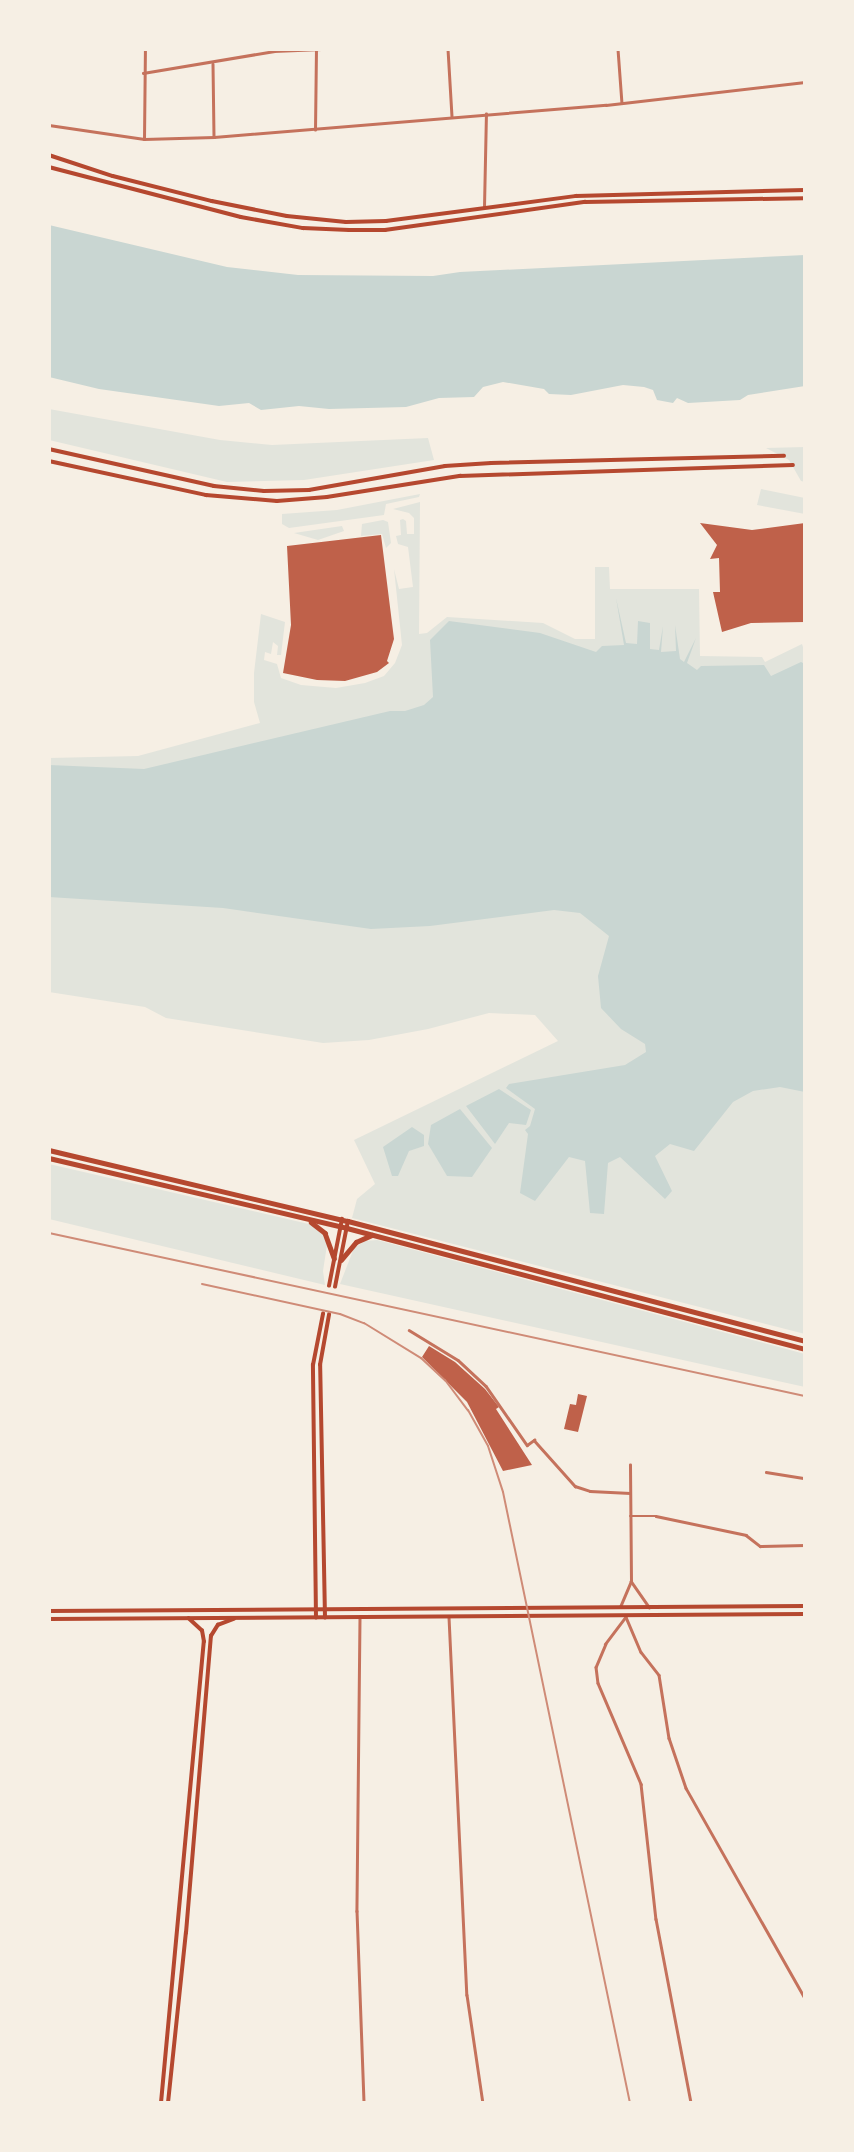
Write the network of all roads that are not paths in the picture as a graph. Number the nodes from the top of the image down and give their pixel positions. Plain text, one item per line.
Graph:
1 (145, 49) edge
2 (321, 49) edge
3 (448, 49) edge
4 (618, 49) edge
5 (316, 50) edge
6 (213, 63) junction
7 (143, 73) junction
8 (805, 82) edge
9 (622, 103) junction
10 (486, 114) junction
11 (452, 117) junction
12 (49, 125) edge
13 (315, 130) junction
14 (214, 137) junction
15 (144, 139) junction
16 (49, 155) edge
17 (49, 167) edge
18 (805, 190) edge
19 (805, 198) edge
20 (484, 208) junction
21 (49, 449) edge
22 (784, 456) dead end
23 (49, 461) edge
24 (793, 465) dead end
25 (49, 1150) edge
26 (49, 1158) edge
27 (304, 1219) junction
28 (345, 1220) junction
29 (343, 1228) junction
30 (373, 1236) junction
31 (337, 1259) junction
32 (329, 1286) dead end
33 (335, 1287) dead end
34 (323, 1314) dead end
35 (329, 1315) dead end
36 (409, 1330) dead end
37 (805, 1341) edge
38 (805, 1349) edge
39 (629, 1465) dead end
40 (766, 1472) dead end
41 (805, 1478) edge
42 (630, 1493) junction
43 (630, 1516) junction
44 (805, 1545) edge
45 (631, 1581) junction
46 (805, 1606) edge
47 (649, 1607) junction
48 (316, 1608) junction
49 (325, 1608) junction
50 (619, 1608) junction
51 (49, 1611) edge
52 (805, 1614) edge
53 (449, 1617) junction
54 (626, 1617) junction
55 (316, 1618) junction
56 (325, 1618) junction
57 (360, 1618) junction
58 (49, 1619) edge
59 (189, 1619) junction
60 (234, 1619) junction
61 (805, 1998) edge
62 (161, 2103) edge
63 (168, 2103) edge
64 (363, 2103) edge
65 (484, 2103) edge
66 (691, 2103) edge

1 - 7 street
2 - 5 street
3 - 11 street
4 - 9 street
5 - 6 street
5 - 13 street
6 - 7 street
6 - 14 street
7 - 15 street
8 - 9 street
9 - 10 street
10 - 11 street
10 - 20 street
11 - 13 street
12 - 15 street
13 - 14 street
14 - 15 street
16 - 20 main road
17 - 19 main road
18 - 20 main road
21 - 22 main road
23 - 24 main road
25 - 28 highway
26 - 27 highway
27 - 29 highway
27 - 31 highway
28 - 29 main road
28 - 37 highway
29 - 30 highway
29 - 31 main road
30 - 31 highway
30 - 38 highway
31 - 32 main road
31 - 33 main road
34 - 48 main road
35 - 49 main road
36 - 42 street
39 - 42 street
40 - 41 street
42 - 43 street
43 - 44 street
43 - 45 street
45 - 47 street
45 - 50 street
46 - 47 main road
47 - 50 main road
48 - 49 main road
48 - 51 main road
48 - 55 main road
49 - 50 main road
49 - 56 main road
52 - 54 main road
53 - 54 main road
53 - 57 main road
53 - 65 street
54 - 61 street
54 - 66 street
55 - 56 main road
55 - 60 main road
56 - 57 main road
57 - 64 street
58 - 59 main road
59 - 60 main road
59 - 62 main road
60 - 63 main road

